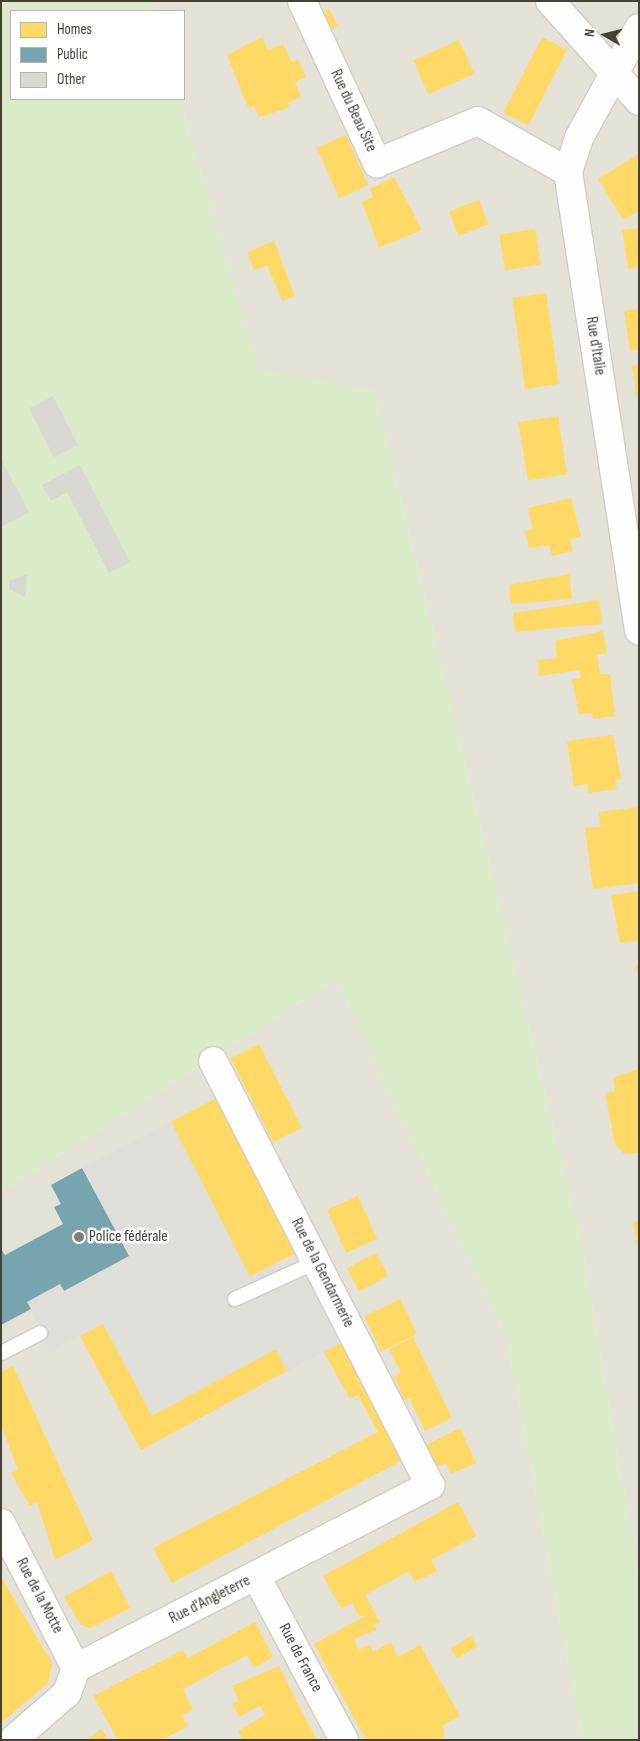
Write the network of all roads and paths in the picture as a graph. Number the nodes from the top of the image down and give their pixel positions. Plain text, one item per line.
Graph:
1 (302, 1) edge
2 (550, 1) edge
3 (639, 28) edge
4 (613, 68) junction
5 (639, 101) edge
6 (568, 172) junction
7 (639, 631) edge
8 (213, 1061) dead end
9 (316, 1262) junction
10 (235, 1299) dead end
11 (40, 1334) dead end
12 (1, 1353) edge
13 (430, 1485) joint
14 (1, 1523) edge
15 (256, 1576) junction
16 (76, 1668) junction
17 (14, 1740) edge
18 (344, 1740) edge

1 - 6 street, Rue du Beau Site
2 - 4 street
3 - 4 street, Rue d'Italie
4 - 5 street
4 - 6 street, Rue d'Italie
6 - 7 street, Rue d'Italie
8 - 9 street, Rue de la Gendarmerie
9 - 10 lane
9 - 13 street, Rue de la Gendarmerie
11 - 12 lane
13 - 15 street, Rue d'Angleterre
14 - 16 street, Rue de la Motte
15 - 16 street, Rue d'Angleterre
15 - 18 street, Rue de France
16 - 17 street

